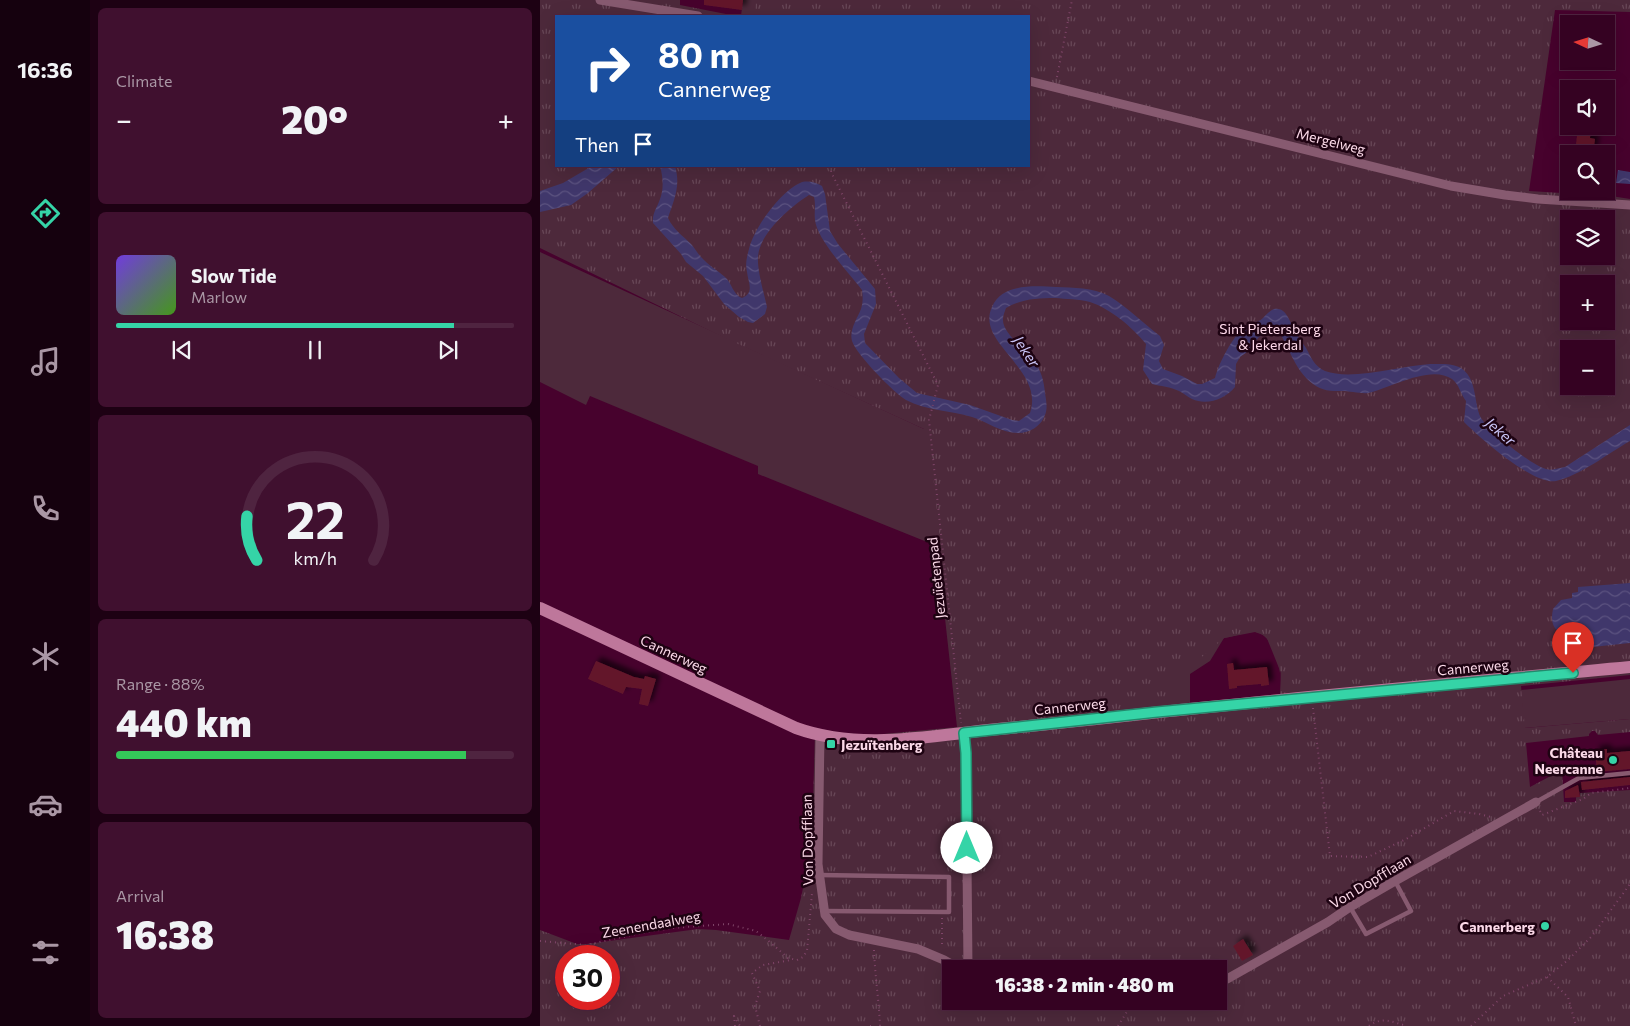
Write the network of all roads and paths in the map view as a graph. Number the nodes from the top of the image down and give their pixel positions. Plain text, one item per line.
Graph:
1 (600, 0) edge
2 (1072, 0) edge
3 (692, 15) edge
4 (1030, 81) edge
5 (1055, 87) junction
6 (832, 167) edge
7 (1630, 205) edge
8 (540, 608) edge
9 (1630, 667) edge
10 (1312, 697) junction
11 (964, 733) junction
12 (820, 735) junction
13 (1630, 772) edge
14 (1630, 788) edge
15 (1536, 802) junction
16 (1498, 824) junction
17 (819, 875) junction
18 (1395, 881) junction
19 (1630, 884) edge
20 (1350, 907) junction
21 (824, 911) junction
22 (809, 918) dead end
23 (941, 928) dead end
24 (874, 940) junction
25 (540, 941) edge
26 (941, 942) dead end
27 (791, 960) junction
28 (944, 960) edge
29 (968, 960) edge
30 (1547, 977) junction
31 (1227, 980) edge
32 (1128, 1010) edge
33 (735, 1026) edge
34 (740, 1026) edge
35 (760, 1026) edge
36 (870, 1026) edge
37 (875, 1026) edge
38 (880, 1026) edge
39 (1118, 1026) edge
40 (1369, 1026) edge
41 (1407, 1026) edge
42 (1471, 1026) edge
43 (1576, 1026) edge

1 - 3 street
2 - 5 path
4 - 5 street, Mergelweg
5 - 7 street, Mergelweg
6 - 11 path, Jezuïetenpad
8 - 12 main road, Cannerweg
9 - 10 main road, Cannerweg
10 - 11 main road, Cannerweg
10 - 16 path
11 - 12 main road, Cannerweg
11 - 29 street
12 - 17 street, Von Dopfflaan
13 - 15 lane
14 - 15 path
15 - 16 street, Von Dopfflaan
16 - 18 street, Von Dopfflaan
17 - 21 street, Von Dopfflaan
17 - 21 lane
18 - 20 street, Von Dopfflaan
18 - 20 lane
19 - 30 path
20 - 31 street, Von Dopfflaan
21 - 24 street, Von Dopfflaan
22 - 27 path
23 - 26 path
24 - 28 street, Von Dopfflaan
24 - 38 path
25 - 27 path, Zeenendaalweg
27 - 35 path
30 - 42 path
30 - 43 path
32 - 39 path
33 - 34 path
36 - 37 path
40 - 41 path

